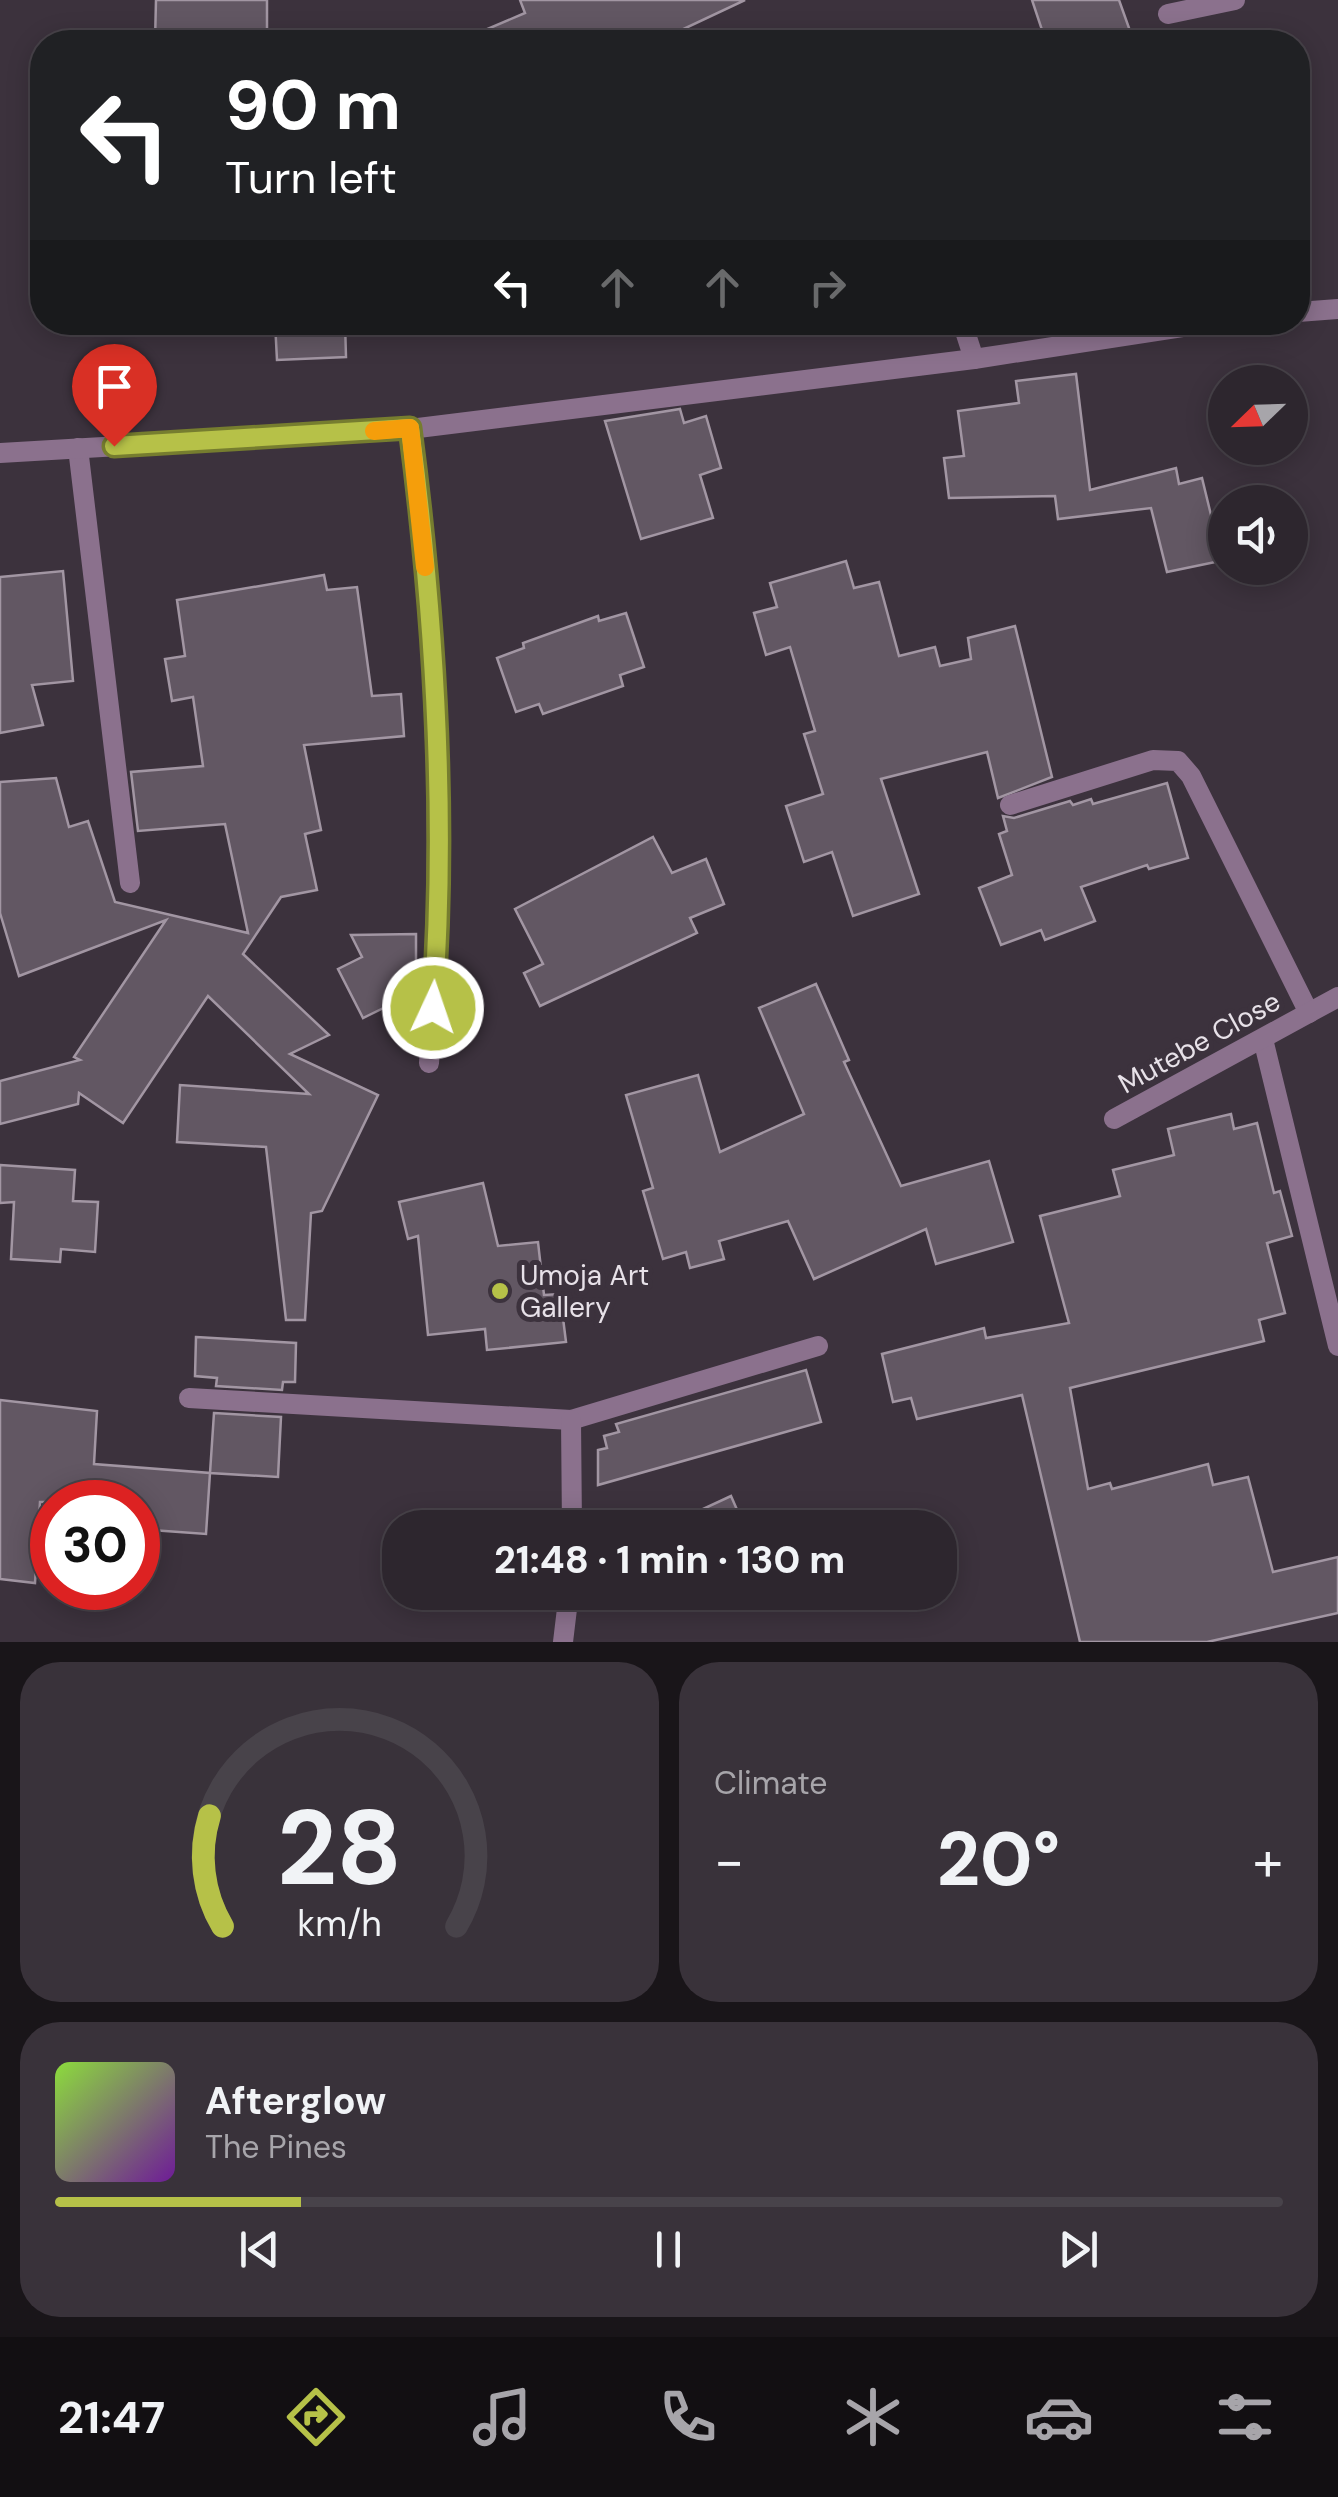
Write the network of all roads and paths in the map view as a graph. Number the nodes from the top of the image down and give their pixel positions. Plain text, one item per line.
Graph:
1 (1235, 0) edge
2 (1168, 14) dead end
3 (1338, 308) edge
4 (1310, 311) edge
5 (966, 335) edge
6 (1127, 335) edge
7 (974, 358) junction
8 (410, 428) junction
9 (78, 448) junction
10 (0, 453) edge
11 (1010, 805) dead end
12 (130, 883) dead end
13 (1338, 997) edge
14 (1309, 1013) junction
15 (1263, 1039) junction
16 (429, 1064) dead end
17 (1114, 1119) dead end
18 (818, 1346) dead end
19 (1338, 1346) edge
20 (189, 1398) dead end
21 (571, 1420) junction
22 (572, 1510) edge
23 (567, 1610) edge
24 (564, 1642) edge

1 - 2 street
3 - 4 street
5 - 7 street
6 - 7 street
7 - 8 street
8 - 9 street
8 - 16 street
9 - 10 street
9 - 12 street
11 - 14 street
13 - 14 street, Mutebe Close
14 - 15 street, Mutebe Close
15 - 17 street, Mutebe Close
15 - 19 street
18 - 21 street
20 - 21 street
21 - 22 street
23 - 24 street

